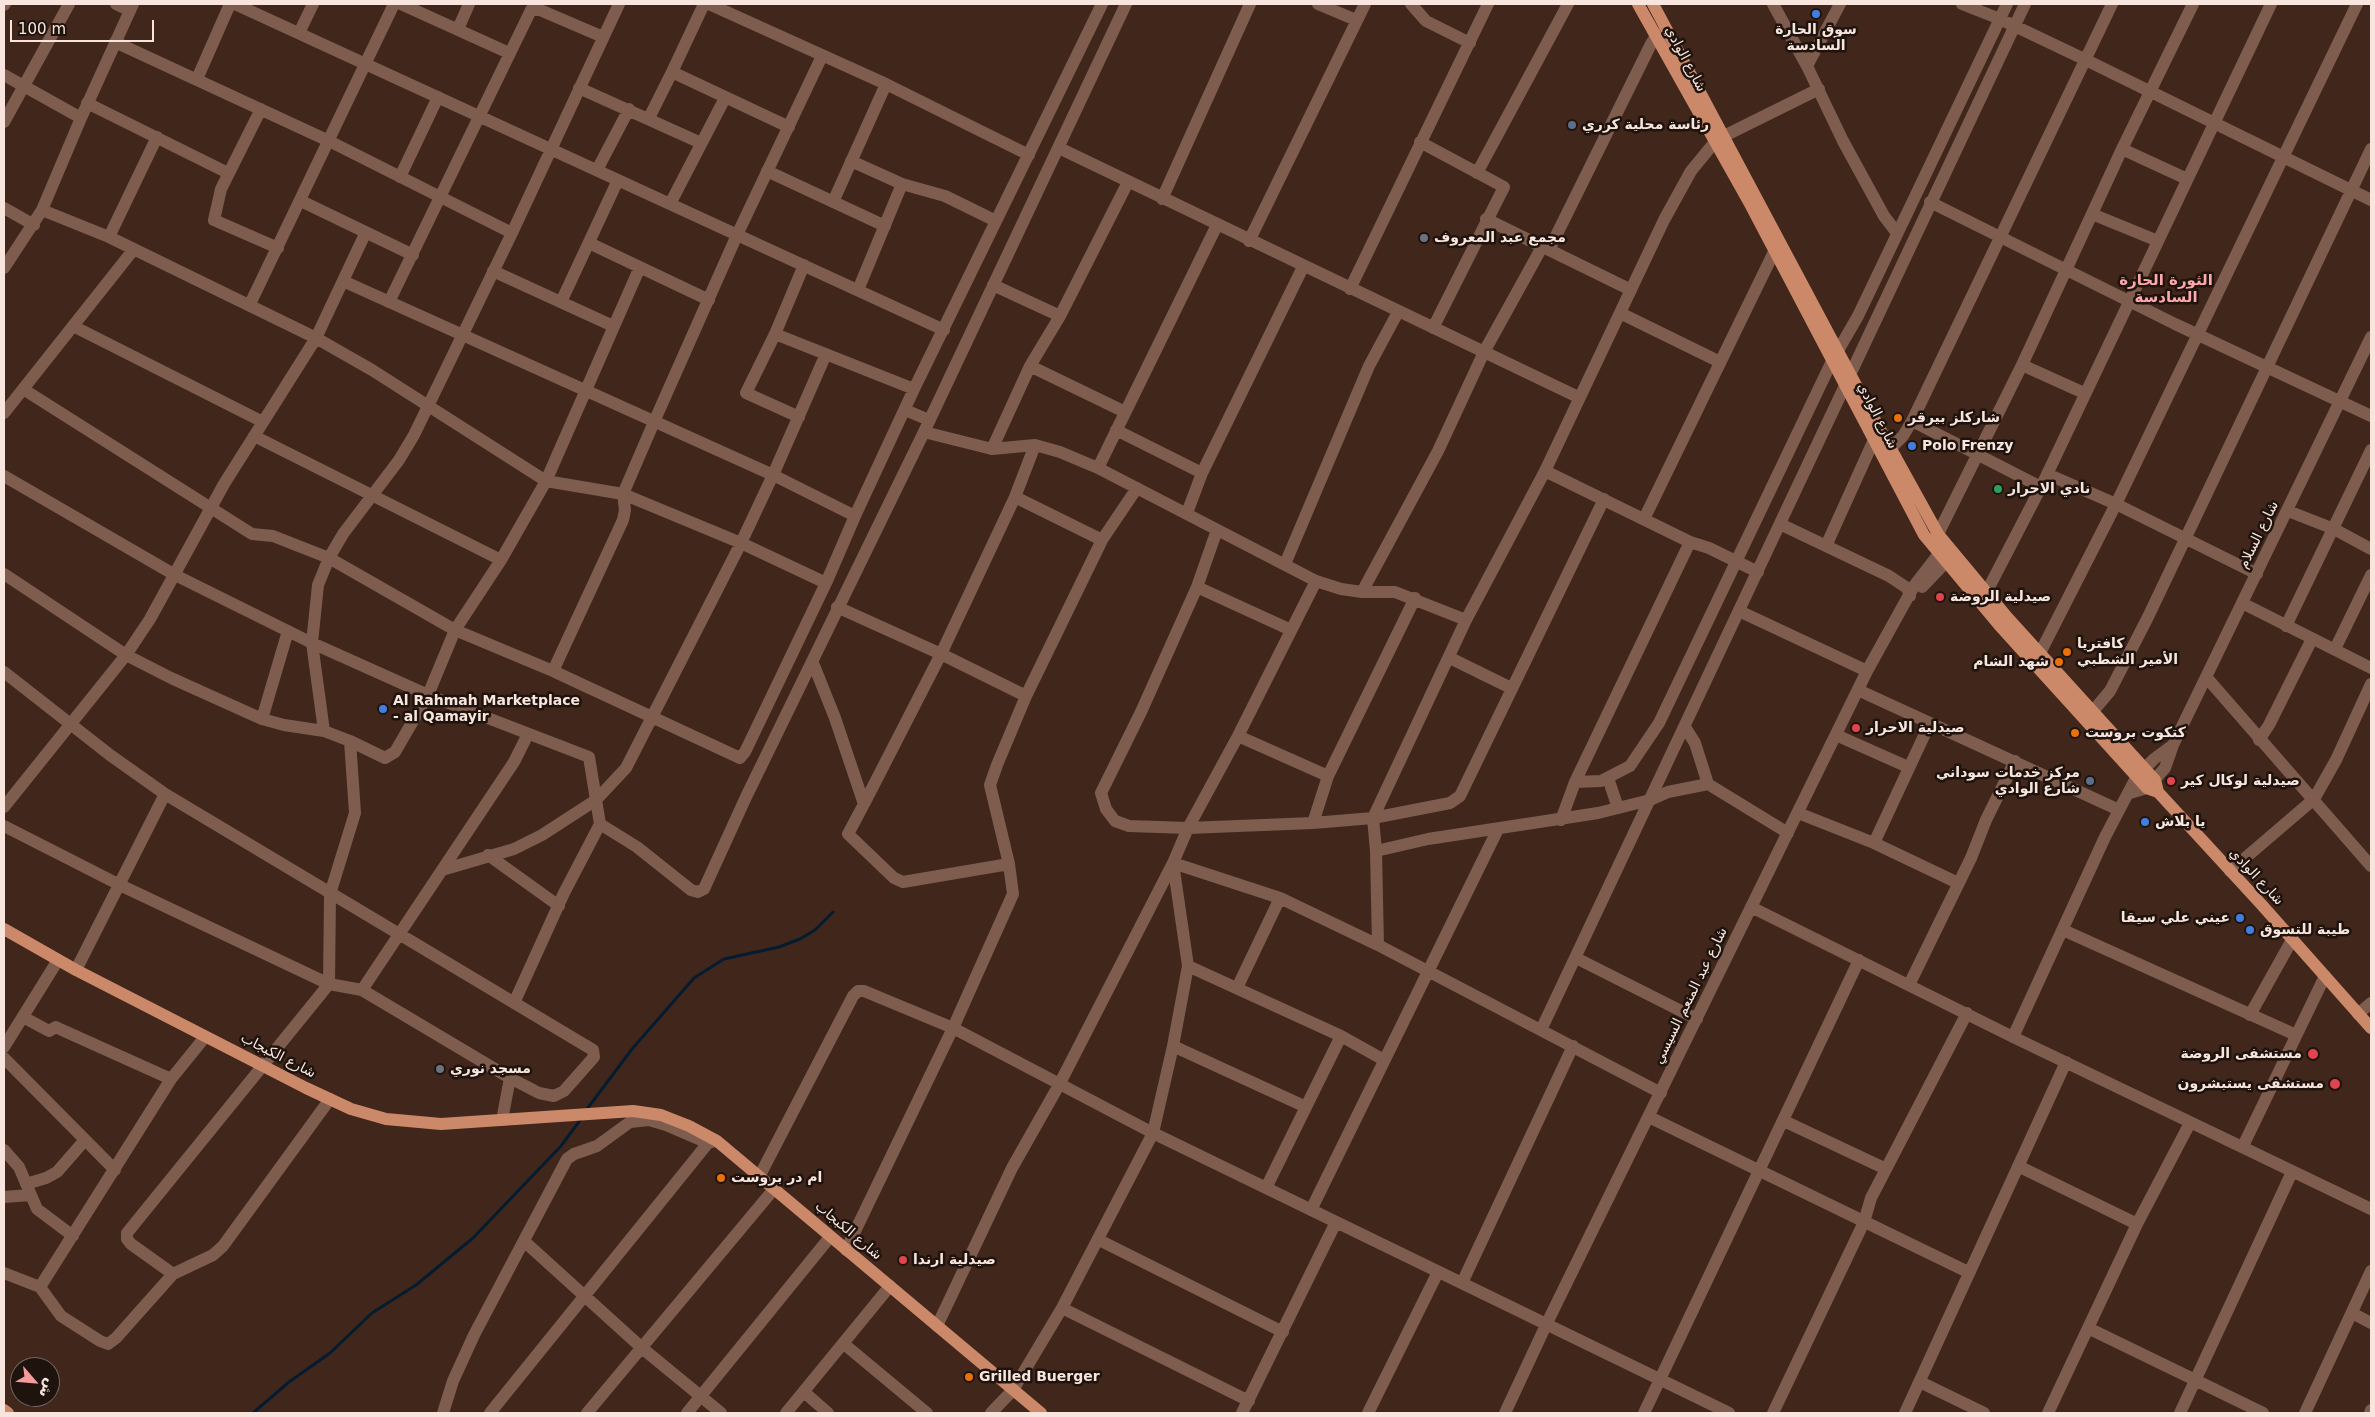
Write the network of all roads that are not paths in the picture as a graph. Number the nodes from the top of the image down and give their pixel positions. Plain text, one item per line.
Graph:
1 (69, 4) edge
2 (116, 4) edge
3 (230, 4) edge
4 (235, 4) edge
5 (313, 4) edge
6 (394, 4) edge
7 (401, 4) edge
8 (469, 4) edge
9 (618, 4) edge
10 (704, 4) edge
11 (709, 4) edge
12 (1102, 4) edge
13 (1126, 4) edge
14 (1250, 4) edge
15 (1318, 4) edge
16 (1365, 4) edge
17 (1411, 4) edge
18 (1426, 4) edge
19 (1488, 4) edge
20 (1568, 4) edge
21 (1638, 4) edge
22 (1653, 4) edge
23 (1773, 4) edge
24 (1840, 4) edge
25 (1962, 4) edge
26 (2008, 4) edge
27 (2025, 4) edge
28 (2112, 4) edge
29 (2193, 4) edge
30 (2271, 4) edge
31 (2357, 4) edge
32 (131, 7) edge
33 (1420, 16) junction
34 (2000, 19) junction
35 (1356, 20) junction
36 (2014, 27) junction
37 (458, 29) junction
38 (299, 33) junction
39 (1661, 33) junction
40 (603, 37) junction
41 (116, 42) junction
42 (1470, 42) junction
43 (509, 53) junction
44 (822, 56) junction
45 (2086, 60) junction
46 (366, 64) junction
47 (1807, 66) junction
48 (672, 72) junction
49 (4, 75) edge
50 (197, 79) junction
51 (886, 84) junction
52 (23, 86) junction
53 (579, 88) junction
54 (1819, 89) junction
55 (2150, 92) junction
56 (438, 97) junction
57 (725, 98) junction
58 (88, 103) junction
59 (261, 109) junction
60 (629, 109) junction
61 (479, 116) junction
62 (81, 118) junction
63 (649, 118) junction
64 (4, 122) edge
65 (2214, 123) junction
66 (789, 128) junction
67 (1042, 130) junction
68 (157, 137) junction
69 (1719, 139) junction
70 (329, 141) junction
71 (1420, 142) junction
72 (701, 143) junction
73 (1061, 143) junction
74 (551, 149) junction
75 (2122, 149) junction
76 (2371, 149) edge
77 (1029, 155) junction
78 (2282, 157) junction
79 (851, 161) junction
80 (598, 170) junction
81 (767, 171) junction
82 (1477, 172) junction
83 (228, 173) junction
84 (400, 177) junction
85 (2187, 179) junction
86 (618, 180) junction
87 (1128, 182) junction
88 (902, 184) junction
89 (2352, 190) junction
90 (440, 197) junction
91 (1162, 199) junction
92 (2371, 200) edge
93 (301, 201) junction
94 (833, 202) junction
95 (1930, 202) junction
96 (670, 204) junction
97 (4, 208) edge
98 (42, 210) junction
99 (2092, 214) junction
100 (1486, 219) junction
101 (996, 221) junction
102 (34, 225) junction
103 (1218, 225) junction
104 (884, 226) junction
105 (512, 233) junction
106 (1897, 233) junction
107 (365, 234) junction
108 (737, 234) junction
109 (109, 237) junction
110 (1999, 238) junction
111 (1249, 241) junction
112 (2158, 241) junction
113 (589, 243) junction
114 (278, 248) junction
115 (134, 249) junction
116 (1546, 249) junction
117 (1774, 252) junction
118 (413, 255) junction
119 (804, 266) junction
120 (640, 267) junction
121 (1303, 267) junction
122 (4, 268) edge
123 (2066, 269) junction
124 (493, 271) junction
125 (343, 281) junction
126 (994, 285) junction
127 (1350, 289) junction
128 (858, 290) junction
129 (1631, 290) junction
130 (709, 300) junction
131 (2129, 300) junction
132 (389, 302) junction
133 (561, 302) junction
134 (250, 304) junction
135 (1398, 312) junction
136 (1620, 313) junction
137 (1060, 316) junction
138 (73, 326) junction
139 (613, 326) junction
140 (1433, 328) junction
141 (944, 330) junction
142 (2197, 332) junction
143 (775, 334) junction
144 (462, 335) junction
145 (2371, 337) edge
146 (316, 338) junction
147 (1484, 352) junction
148 (826, 354) junction
149 (1835, 356) junction
150 (1720, 362) junction
151 (2022, 365) junction
152 (1030, 366) junction
153 (2267, 366) junction
154 (1848, 381) junction
155 (914, 388) junction
156 (23, 389) junction
157 (585, 390) junction
158 (2084, 394) junction
159 (1578, 397) junction
160 (2340, 401) junction
161 (428, 406) junction
162 (905, 410) junction
163 (1125, 412) junction
164 (4, 413) edge
165 (2371, 416) edge
166 (799, 417) junction
167 (1912, 421) junction
168 (263, 422) junction
169 (654, 422) junction
170 (927, 426) junction
171 (1116, 430) junction
172 (254, 436) junction
173 (1873, 442) junction
174 (1035, 445) junction
175 (992, 449) junction
176 (1890, 449) junction
177 (2371, 450) edge
178 (1977, 455) junction
179 (1098, 468) junction
180 (1545, 471) junction
181 (1202, 473) junction
182 (2047, 474) junction
183 (774, 475) junction
184 (4, 476) edge
185 (546, 481) junction
186 (2041, 487) junction
187 (1137, 488) junction
188 (623, 494) junction
189 (372, 496) junction
190 (1015, 497) junction
191 (1604, 499) junction
192 (2116, 504) junction
193 (211, 508) junction
194 (2288, 511) junction
195 (1187, 513) junction
196 (855, 516) junction
197 (1644, 519) junction
198 (1780, 524) junction
199 (2334, 529) junction
200 (1217, 530) junction
201 (1938, 534) junction
202 (2183, 539) junction
203 (1102, 540) junction
204 (1690, 542) junction
205 (741, 543) junction
206 (1826, 546) junction
207 (2371, 549) edge
208 (328, 558) junction
209 (1942, 559) junction
210 (501, 560) junction
211 (1736, 561) junction
212 (1285, 564) junction
213 (1758, 572) junction
214 (4, 574) edge
215 (175, 574) junction
216 (2257, 574) junction
217 (2371, 575) edge
218 (1316, 581) junction
219 (826, 583) junction
220 (1197, 587) junction
221 (1362, 592) junction
222 (1986, 592) junction
223 (1910, 596) junction
224 (1415, 598) junction
225 (2242, 603) junction
226 (837, 607) junction
227 (1740, 611) junction
228 (1466, 620) junction
229 (2286, 626) junction
230 (455, 630) junction
231 (1291, 630) junction
232 (288, 631) junction
233 (2312, 640) junction
234 (312, 643) junction
235 (1697, 647) junction
236 (2335, 649) junction
237 (2040, 653) junction
238 (941, 654) junction
239 (126, 655) junction
240 (1718, 657) junction
241 (1450, 658) junction
242 (813, 663) junction
243 (2371, 668) edge
244 (552, 671) junction
245 (1867, 671) junction
246 (4, 672) edge
247 (2207, 678) junction
248 (2371, 684) edge
249 (1511, 688) junction
250 (1858, 690) junction
251 (428, 695) junction
252 (1026, 696) junction
253 (2094, 711) junction
254 (262, 719) junction
255 (653, 719) junction
256 (1930, 723) junction
257 (71, 725) junction
258 (1685, 727) junction
259 (324, 731) junction
260 (528, 734) junction
261 (1836, 735) junction
262 (1238, 736) junction
263 (2259, 740) junction
264 (350, 741) junction
265 (2173, 745) junction
266 (2015, 761) junction
267 (1908, 767) junction
268 (2141, 772) junction
269 (1328, 776) junction
270 (1608, 778) junction
271 (1575, 782) junction
272 (1708, 784) junction
273 (2153, 787) junction
274 (2130, 793) junction
275 (165, 794) junction
276 (2314, 799) junction
277 (596, 800) junction
278 (1650, 800) junction
279 (864, 804) junction
280 (4, 807) edge
281 (1618, 808) junction
282 (2119, 810) junction
283 (1798, 812) junction
284 (1373, 818) junction
285 (1561, 820) junction
286 (1313, 823) junction
287 (600, 824) junction
288 (4, 826) edge
289 (1188, 828) junction
290 (1498, 829) junction
291 (1788, 833) junction
292 (1874, 843) junction
293 (1376, 851) junction
294 (488, 855) junction
295 (1173, 862) junction
296 (2370, 863) edge
297 (1008, 864) junction
298 (442, 870) junction
299 (2230, 871) junction
300 (1958, 883) junction
301 (120, 885) junction
302 (330, 894) junction
303 (1280, 898) junction
304 (559, 906) junction
305 (1751, 907) junction
306 (4, 929) edge
307 (2063, 930) junction
308 (398, 935) junction
309 (2292, 940) junction
310 (1378, 945) junction
311 (1576, 958) junction
312 (58, 960) junction
313 (1859, 960) junction
314 (1188, 966) junction
315 (76, 970) junction
316 (1429, 970) junction
317 (2325, 976) junction
318 (329, 984) junction
319 (1909, 985) junction
320 (1238, 988) junction
321 (362, 990) junction
322 (2371, 1003) edge
323 (514, 1004) junction
324 (1967, 1013) junction
325 (2358, 1014) junction
326 (2250, 1015) junction
327 (23, 1018) junction
328 (1697, 1019) junction
329 (953, 1028) junction
330 (2371, 1028) edge
331 (1541, 1030) junction
332 (2296, 1035) junction
333 (1341, 1036) junction
334 (206, 1037) junction
335 (2014, 1037) junction
336 (1173, 1046) junction
337 (1573, 1046) junction
338 (4, 1047) edge
339 (4, 1058) edge
340 (1384, 1060) junction
341 (2066, 1062) junction
342 (263, 1066) junction
343 (510, 1078) junction
344 (171, 1079) junction
345 (1059, 1085) junction
346 (1661, 1093) junction
347 (330, 1099) junction
348 (1306, 1106) junction
349 (1649, 1117) junction
350 (502, 1120) junction
351 (1784, 1121) junction
352 (2190, 1123) junction
353 (1153, 1133) junction
354 (84, 1140) junction
355 (713, 1142) junction
356 (2243, 1146) junction
357 (4, 1150) edge
358 (2018, 1166) junction
359 (1886, 1169) junction
360 (115, 1170) junction
361 (1760, 1171) junction
362 (2292, 1172) junction
363 (759, 1176) junction
364 (1266, 1188) junction
365 (774, 1189) junction
366 (28, 1190) junction
367 (4, 1197) edge
368 (2371, 1209) edge
369 (1311, 1210) junction
370 (1336, 1222) junction
371 (1864, 1222) junction
372 (2137, 1224) junction
373 (73, 1236) junction
374 (830, 1237) junction
375 (1098, 1240) junction
376 (525, 1242) junction
377 (846, 1250) junction
378 (1438, 1272) junction
379 (1968, 1272) junction
380 (2371, 1272) edge
381 (4, 1273) edge
382 (173, 1274) junction
383 (1462, 1283) junction
384 (890, 1286) junction
385 (40, 1287) junction
386 (583, 1296) junction
387 (1062, 1308) junction
388 (2352, 1314) junction
389 (2371, 1323) edge
390 (1546, 1324) junction
391 (937, 1326) junction
392 (2088, 1328) junction
393 (1283, 1332) junction
394 (844, 1344) junction
395 (642, 1348) junction
396 (1661, 1380) junction
397 (2197, 1380) junction
398 (1920, 1382) junction
399 (1012, 1390) junction
400 (804, 1392) junction
401 (701, 1397) junction
402 (1249, 1400) junction
403 (4, 1410) edge
404 (8, 1413) edge
405 (443, 1413) edge
406 (490, 1413) edge
407 (588, 1413) edge
408 (687, 1413) edge
409 (721, 1413) edge
410 (786, 1413) edge
411 (828, 1413) edge
412 (927, 1413) edge
413 (991, 1413) edge
414 (1041, 1413) edge
415 (1242, 1413) edge
416 (1368, 1413) edge
417 (1505, 1413) edge
418 (1644, 1413) edge
419 (1728, 1413) edge
420 (1772, 1413) edge
421 (1905, 1413) edge
422 (1984, 1413) edge
423 (2048, 1413) edge
424 (2180, 1413) edge
425 (2263, 1413) edge
426 (2305, 1413) edge

1 - 52 street
2 - 32 street
3 - 50 street
4 - 38 street
5 - 38 street
6 - 46 street
7 - 37 street
8 - 37 street
9 - 40 street
10 - 48 street
11 - 44 street
12 - 67 street
13 - 73 street
14 - 91 street
15 - 35 street
16 - 35 street
17 - 33 street
18 - 33 street
19 - 42 street
20 - 82 street
21 - 39 main road, شارع الوادي
22 - 39 main road, شارع الوادي
23 - 47 street
24 - 47 street
25 - 34 street
26 - 34 street
27 - 36 street
28 - 45 street
29 - 55 street
30 - 65 street
31 - 78 street
32 - 41 street
33 - 42 street
34 - 36 street
34 - 106 street
35 - 111 street
36 - 45 street
36 - 95 street
37 - 43 street
38 - 46 street
39 - 69 main road, شارع الوادي
39 - 116 street
40 - 43 street
40 - 53 street
41 - 50 street
41 - 58 street
42 - 71 street
43 - 61 street
44 - 51 street
44 - 66 street
45 - 55 street
45 - 110 street
46 - 56 street
46 - 70 street
47 - 54 street
48 - 57 street
48 - 63 street
49 - 52 street
50 - 59 street
51 - 77 street
51 - 79 street
52 - 62 street
52 - 64 street
53 - 60 street
53 - 74 street
54 - 69 street
54 - 106 street
55 - 65 street
55 - 75 street
56 - 61 street
56 - 84 street
57 - 66 street
57 - 72 street
58 - 62 street
58 - 68 street
59 - 70 street
59 - 83 street
60 - 63 street
60 - 80 street
61 - 74 street
61 - 90 street
62 - 98 street
63 - 72 street
65 - 78 street
65 - 85 street
66 - 81 street
67 - 73 street
67 - 77 street
68 - 83 street
68 - 109 street
69 - 117 main road, شارع الوادي
69 - 129 street
69 - 149 main road, شارع الوادي
70 - 84 street
70 - 93 street
71 - 82 street
71 - 127 street
72 - 96 street
73 - 87 street
73 - 126 street
74 - 80 street
74 - 105 street
75 - 85 street
75 - 99 street
76 - 89 street
77 - 101 street
78 - 89 street
78 - 142 street
79 - 88 street
79 - 94 street
80 - 86 street
81 - 94 street
81 - 108 street
82 - 100 street
83 - 114 street
84 - 90 street
85 - 112 street
86 - 96 street
86 - 113 street
87 - 91 street
87 - 137 street
88 - 101 street
88 - 104 street
89 - 92 street
89 - 153 street
90 - 105 street
90 - 118 street
91 - 103 street
93 - 107 street
93 - 114 street
94 - 104 street
95 - 110 street
95 - 154 street
96 - 108 street
97 - 102 street
98 - 102 street
98 - 109 street
99 - 112 street
99 - 123 street
100 - 116 street
100 - 140 street
101 - 141 street
102 - 122 street
103 - 111 street
103 - 163 street
104 - 128 street
105 - 124 street
106 - 149 street
107 - 118 street
107 - 125 street
108 - 119 street
108 - 130 street
109 - 115 street
110 - 123 street
110 - 167 street
111 - 121 street
112 - 131 street
113 - 120 street
113 - 133 street
114 - 134 street
115 - 134 street
115 - 138 street
116 - 129 street
116 - 147 street
117 - 149 main road, شارع الوادي
117 - 150 street
118 - 132 street
119 - 128 street
119 - 143 street
120 - 130 street
120 - 139 street
121 - 127 street
121 - 181 street
123 - 131 street
123 - 151 street
124 - 133 street
124 - 144 street
125 - 132 street
125 - 146 street
126 - 137 street
126 - 170 street
127 - 135 street
128 - 141 street
129 - 136 street
130 - 169 street
131 - 142 street
131 - 158 street
132 - 144 street
133 - 139 street
134 - 146 street
135 - 140 street
135 - 212 street
136 - 150 street
136 - 159 street
137 - 152 street
138 - 156 street
138 - 168 street
139 - 157 street
140 - 147 street
141 - 155 street
142 - 153 street
142 - 192 street
143 - 148 street
143 - 166 street
144 - 157 street
144 - 161 street
145 - 160 street, شارع السلام
146 - 161 street
146 - 168 street
147 - 159 street
147 - 221 street
148 - 155 street
148 - 166 street
149 - 154 main road, شارع الوادي
149 - 211 street
150 - 197 street
151 - 158 street
151 - 178 street
152 - 163 street
152 - 175 street
153 - 160 street
153 - 202 street
154 - 173 main road, شارع الوادي
154 - 176 main road, شارع الوادي
154 - 198 street
155 - 162 street
156 - 164 street
156 - 193 street
157 - 169 street
157 - 185 street
158 - 182 street
159 - 180 street
160 - 165 street
160 - 194 street, شارع السلام
161 - 185 street
161 - 189 street
162 - 170 street
162 - 196 street
163 - 171 street
166 - 183 street
167 - 176 street
167 - 178 street
168 - 172 street
169 - 183 street
169 - 188 street
170 - 175 street
170 - 226 street
171 - 179 street
171 - 181 street
172 - 189 street
172 - 193 street
173 - 206 street
173 - 209 main road, شارع الوادي
174 - 175 street
174 - 179 street
174 - 190 street
176 - 201 main road, شارع الوادي
177 - 199 street
178 - 186 street
178 - 201 street
179 - 187 street
180 - 191 street
180 - 228 street
181 - 195 street
182 - 186 street
182 - 192 street
183 - 196 street
183 - 205 street
184 - 215 street
185 - 188 street
185 - 210 street
186 - 222 street
187 - 195 street
187 - 203 street
188 - 205 street
188 - 244 street
189 - 208 street
189 - 210 street
190 - 203 street
190 - 238 street
191 - 197 street
191 - 249 street
192 - 202 street
192 - 237 street
193 - 208 street
193 - 215 street
194 - 199 street
194 - 216 street, شارع السلام
195 - 200 street
196 - 219 street
197 - 204 street
198 - 206 street
198 - 213 street
199 - 207 street
199 - 229 street
200 - 212 street
200 - 220 street
201 - 222 main road, شارع الوادي
202 - 216 street
202 - 253 street
203 - 252 street
204 - 211 street
204 - 271 street
205 - 219 street
205 - 255 street
206 - 223 street
208 - 230 street
208 - 234 street
209 - 223 street, شارع عبد المنعم السيسي
209 - 268 main road, شارع الوادي
210 - 230 street
211 - 213 street
211 - 235 street
212 - 218 street
213 - 227 street
214 - 239 street
215 - 232 street
215 - 239 street
216 - 225 street, شارع السلام
217 - 236 street
218 - 221 street
218 - 231 street
219 - 255 street
220 - 231 street
220 - 289 street
221 - 224 street
222 - 237 main road, شارع الوادي
223 - 245 street, شارع عبد المنعم السيسي
224 - 228 street
224 - 269 street
225 - 229 street
225 - 247 street, شارع السلام
226 - 238 street
226 - 242 street
227 - 240 street
227 - 245 street
228 - 241 street
229 - 233 street
230 - 244 street
230 - 251 street
231 - 262 street
232 - 234 street
232 - 254 street
233 - 236 street
233 - 263 street
234 - 251 street
234 - 259 street
235 - 240 street
235 - 270 street
236 - 243 street
237 - 253 main road, شارع الوادي
238 - 252 street
238 - 279 street
239 - 254 street
239 - 257 street
240 - 258 street
241 - 249 street
241 - 284 street
242 - 279 street
242 - 287 street
244 - 255 street
245 - 250 street, شارع عبد المنعم السيسي
246 - 257 street
247 - 263 street
247 - 265 street, شارع السلام
248 - 276 street
249 - 284 street
250 - 256 street
250 - 261 street, شارع عبد المنعم السيسي
251 - 260 street
251 - 264 street
252 - 297 street
253 - 268 main road, شارع الوادي
254 - 259 street
255 - 277 street
256 - 266 street
256 - 267 street
257 - 275 street
257 - 280 street
258 - 272 street
258 - 278 street
259 - 264 street
260 - 277 street
260 - 298 street
261 - 267 street
261 - 283 street, شارع عبد المنعم السيسي
262 - 269 street
262 - 289 street
263 - 276 street
264 - 302 street
265 - 268 street, شارع السلام
265 - 273 street, شارع السلام
266 - 282 street
266 - 300 street
267 - 292 street
268 - 273 main road, شارع الوادي
268 - 274 street
269 - 286 street
270 - 271 street
270 - 281 street
271 - 285 street
272 - 278 street
272 - 291 street
273 - 274 street
273 - 299 main road, شارع الوادي
274 - 282 street
275 - 301 street
275 - 302 street
276 - 296 street
276 - 299 street
277 - 287 street
277 - 294 street
278 - 281 street
278 - 311 street
279 - 297 street
281 - 285 street
282 - 307 street
283 - 291 street, شارع عبد المنعم السيسي
283 - 292 street
284 - 286 street
284 - 293 street
285 - 290 street
286 - 289 street
287 - 304 street
288 - 301 street
289 - 295 street
290 - 293 street
290 - 316 street
291 - 305 street, شارع عبد المنعم السيسي
292 - 300 street
293 - 310 street
294 - 298 street
294 - 304 street
295 - 303 street
295 - 314 street
295 - 345 street
297 - 329 street
298 - 308 street
299 - 309 main road, شارع الوادي
300 - 319 street
301 - 315 street
301 - 318 street
302 - 308 street
302 - 318 street
303 - 310 street
303 - 320 street
304 - 323 street
305 - 313 street
305 - 328 street, شارع عبد المنعم السيسي
306 - 312 main road, شارع الكبجاب
307 - 326 street
307 - 335 street
308 - 321 street
308 - 323 street
309 - 317 main road, شارع الوادي
309 - 326 street
310 - 316 street
311 - 328 street
311 - 331 street
312 - 315 main road, شارع الكبجاب
312 - 327 street
313 - 319 street
313 - 351 street
314 - 320 street
314 - 336 street
315 - 334 main road, شارع الكبجاب
316 - 331 street
316 - 340 street
317 - 325 main road, شارع الوادي
317 - 332 street
318 - 321 street
318 - 342 street
319 - 324 street
320 - 333 street
321 - 343 street
322 - 325 street
323 - 343 street
324 - 335 street
324 - 359 street
325 - 330 main road, شارع الوادي
326 - 332 street
327 - 338 street
327 - 344 street
328 - 346 street, شارع عبد المنعم السيسي
329 - 345 street
329 - 363 street
329 - 377 street
331 - 337 street
332 - 356 street
333 - 340 street
333 - 348 street
334 - 342 main road, شارع الكبجاب
334 - 344 street
335 - 341 street
336 - 348 street
336 - 353 street
337 - 346 street
337 - 383 street
339 - 354 street
340 - 369 street
341 - 352 street
341 - 358 street
342 - 347 main road, شارع الكبجاب
342 - 382 street
343 - 350 street
344 - 360 street
345 - 353 street
345 - 391 street
346 - 349 street, شارع عبد المنعم السيسي
347 - 350 main road, شارع الكبجاب
347 - 382 street
348 - 364 street
349 - 361 street
349 - 390 street, شارع عبد المنعم السيسي
350 - 355 main road, شارع الكبجاب
351 - 359 street
351 - 361 street
352 - 356 street
352 - 372 street
353 - 364 street
353 - 375 street
354 - 360 street
354 - 366 street
355 - 363 main road, شارع الكبجاب
355 - 376 street
355 - 386 street
356 - 362 street
357 - 366 street
358 - 372 street
358 - 379 street
359 - 371 street
360 - 373 street
361 - 371 street
361 - 396 street
362 - 368 street
362 - 397 street
363 - 365 main road, شارع الكبجاب
364 - 369 street
365 - 374 main road, شارع الكبجاب
365 - 395 street
366 - 367 street
366 - 373 street
369 - 370 street
370 - 378 street
370 - 393 street
371 - 379 street
371 - 420 street
372 - 392 street
373 - 385 street
374 - 377 main road, شارع الكبجاب
374 - 401 street
375 - 387 street
375 - 393 street
376 - 386 street
376 - 405 street
377 - 384 main road, شارع الكبجاب
378 - 383 street
378 - 416 street
379 - 398 street
380 - 388 street
381 - 385 street
382 - 385 street
383 - 390 street
384 - 391 main road, شارع الكبجاب
384 - 394 street
386 - 395 street
386 - 406 street
387 - 399 street
387 - 402 street
388 - 389 street
388 - 426 street
390 - 396 street
390 - 417 street, شارع عبد المنعم السيسي
391 - 399 main road, شارع الكبجاب
392 - 397 street
392 - 423 street
393 - 402 street
394 - 400 street
394 - 412 street
395 - 401 street
395 - 407 street
396 - 418 street
396 - 419 street
397 - 424 street
397 - 425 street
398 - 421 street
398 - 422 street
399 - 413 street
399 - 414 main road, شارع الكبجاب
400 - 410 street
400 - 411 street
401 - 408 street
401 - 409 street
402 - 415 street
403 - 404 main road

